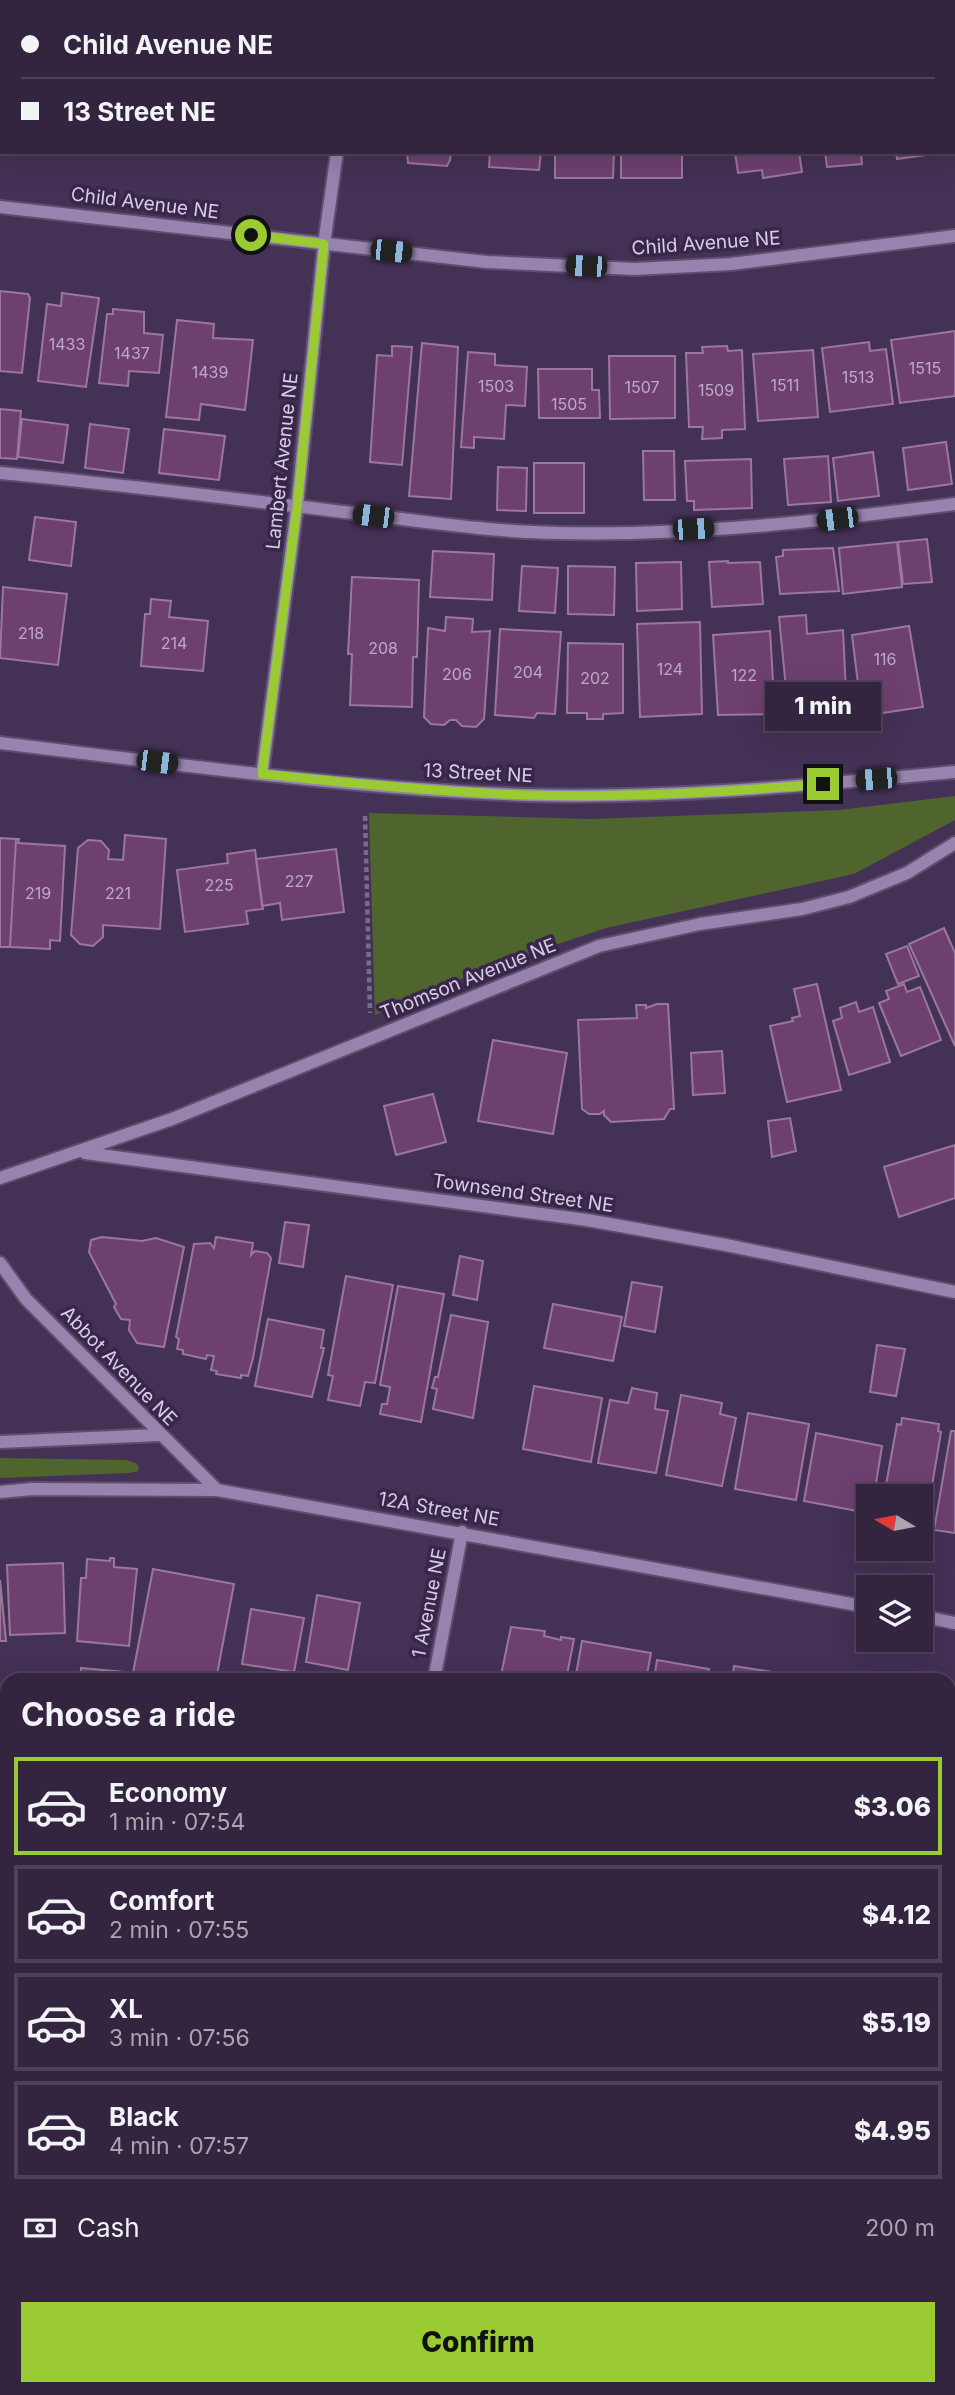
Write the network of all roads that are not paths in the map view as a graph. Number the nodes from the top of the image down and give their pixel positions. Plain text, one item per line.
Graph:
1 (337, 154) edge
2 (0, 206) edge
3 (955, 236) edge
4 (324, 244) junction
5 (0, 473) edge
6 (955, 504) edge
7 (297, 507) junction
8 (0, 743) edge
9 (955, 772) edge
10 (262, 774) junction
11 (955, 843) edge
12 (81, 1153) junction
13 (0, 1178) edge
14 (0, 1263) edge
15 (955, 1292) edge
16 (159, 1435) junction
17 (0, 1442) edge
18 (217, 1490) junction
19 (0, 1492) edge
20 (462, 1532) junction
21 (856, 1605) edge
22 (933, 1619) edge
23 (955, 1623) edge
24 (435, 1673) edge

1 - 4 street, Lambert Avenue NE
2 - 4 street, Child Avenue NE
3 - 4 street, Child Avenue NE
4 - 7 street, Lambert Avenue NE
5 - 7 street
6 - 7 street
7 - 10 street, Lambert Avenue NE
8 - 10 street, 13 Street NE
9 - 10 street, 13 Street NE
11 - 12 street, Thomson Avenue NE
12 - 13 street, Thomson Avenue NE
12 - 15 street, Townsend Street NE
14 - 16 street, Abbot Avenue NE
16 - 17 street
16 - 18 street, Abbot Avenue NE
18 - 19 street, 12A Street NE
18 - 20 street, 12A Street NE
20 - 21 street, 12A Street NE
20 - 24 street, 1 Avenue NE
22 - 23 street

